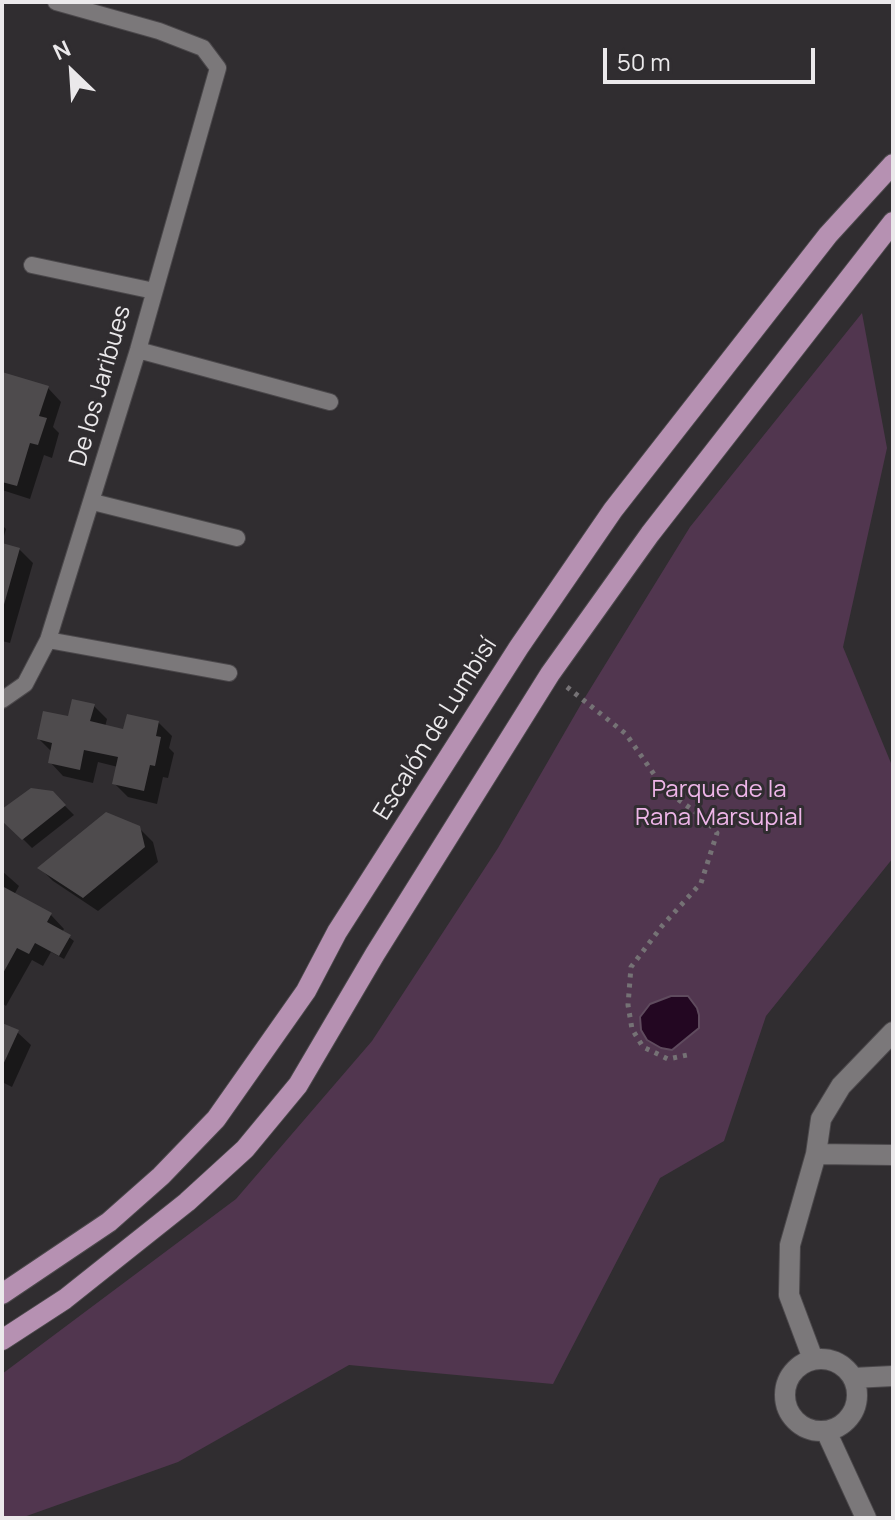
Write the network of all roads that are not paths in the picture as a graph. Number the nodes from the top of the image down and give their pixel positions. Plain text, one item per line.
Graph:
1 (56, 2) edge
2 (893, 164) edge
3 (893, 222) edge
4 (32, 265) dead end
5 (154, 291) junction
6 (138, 350) junction
7 (330, 402) dead end
8 (93, 502) junction
9 (237, 538) dead end
10 (48, 640) junction
11 (229, 673) dead end
12 (2, 700) edge
13 (893, 1032) edge
14 (816, 1154) junction
15 (893, 1155) edge
16 (2, 1294) edge
17 (2, 1340) edge
18 (813, 1359) junction
19 (893, 1376) edge
20 (853, 1378) junction
21 (826, 1431) junction
22 (866, 1518) edge

1 - 5 lane, De los Jaribues
2 - 16 main road, Escalón de Lumbisí
3 - 17 main road
4 - 5 lane
5 - 6 lane, De los Jaribues
6 - 7 lane
6 - 8 lane, De los Jaribues
8 - 9 lane
8 - 10 lane, De los Jaribues
10 - 11 lane
10 - 12 lane, De los Jaribues
13 - 14 street
14 - 15 street
14 - 18 street
18 - 20 street
18 - 21 street
19 - 20 street
20 - 21 street
21 - 22 street

